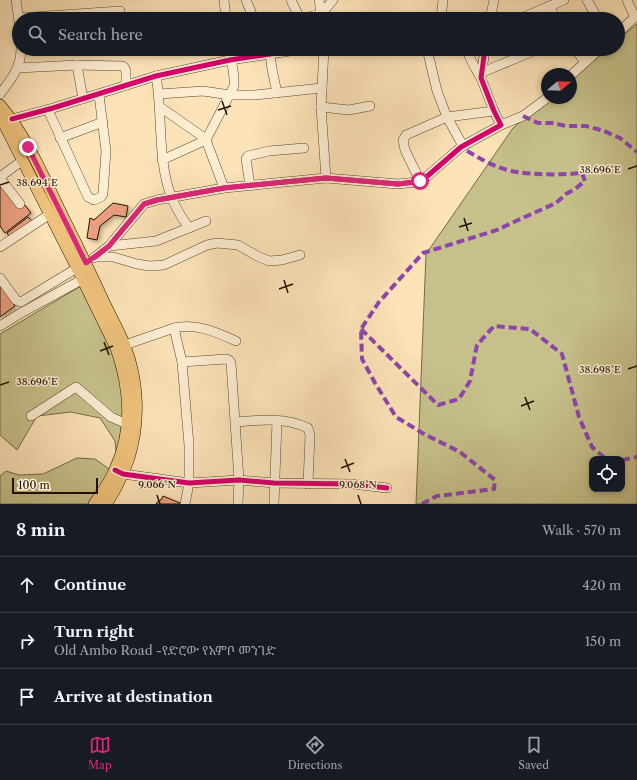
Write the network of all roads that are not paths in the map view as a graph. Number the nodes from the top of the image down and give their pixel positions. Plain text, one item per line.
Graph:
1 (16, 0) edge
2 (224, 0) edge
3 (246, 0) edge
4 (291, 0) edge
5 (319, 0) edge
6 (333, 0) edge
7 (443, 0) edge
8 (494, 0) edge
9 (564, 0) edge
10 (587, 0) edge
11 (627, 0) edge
12 (549, 6) junction
13 (120, 11) dead end
14 (18, 12) edge
15 (109, 12) edge
16 (225, 12) edge
17 (251, 12) edge
18 (297, 12) edge
19 (321, 12) edge
20 (325, 12) edge
21 (442, 12) edge
22 (491, 12) edge
23 (535, 12) edge
24 (552, 12) edge
25 (594, 12) edge
26 (636, 16) edge
27 (625, 26) edge
28 (21, 56) edge
29 (230, 56) edge
30 (248, 56) edge
31 (267, 56) edge
32 (324, 56) edge
33 (429, 56) edge
34 (469, 56) edge
35 (484, 56) edge
36 (523, 56) edge
37 (580, 56) edge
38 (592, 56) edge
39 (230, 60) junction
40 (585, 62) junction
41 (77, 65) junction
42 (18, 68) junction
43 (577, 69) edge
44 (482, 75) junction
45 (156, 76) junction
46 (126, 85) junction
47 (322, 88) junction
48 (277, 93) junction
49 (0, 94) edge
50 (99, 94) junction
51 (159, 94) junction
52 (230, 95) junction
53 (83, 100) junction
54 (541, 102) edge
55 (0, 105) edge
56 (370, 106) dead end
57 (160, 107) junction
58 (321, 107) junction
59 (48, 110) junction
60 (494, 111) junction
61 (447, 117) junction
62 (4, 120) edge
63 (103, 122) junction
64 (501, 126) junction
65 (0, 134) edge
66 (60, 138) junction
67 (206, 139) junction
68 (13, 140) junction
69 (463, 146) junction
70 (304, 148) dead end
71 (23, 160) junction
72 (162, 160) junction
73 (0, 177) edge
74 (326, 178) junction
75 (420, 181) junction
76 (250, 185) junction
77 (224, 188) junction
78 (171, 197) junction
79 (20, 204) dead end
80 (50, 214) junction
81 (206, 221) dead end
82 (189, 228) junction
83 (109, 246) junction
84 (0, 247) edge
85 (300, 255) dead end
86 (96, 257) junction
87 (82, 266) junction
88 (0, 278) edge
89 (83, 279) junction
90 (0, 326) edge
91 (174, 328) junction
92 (236, 341) dead end
93 (120, 347) junction
94 (182, 362) junction
95 (31, 416) dead end
96 (277, 421) junction
97 (236, 422) junction
98 (127, 424) junction
99 (119, 472) junction
100 (239, 480) junction
101 (189, 483) junction
102 (274, 483) junction
103 (308, 484) junction
104 (387, 488) dead end
105 (94, 504) edge
106 (106, 504) edge
107 (185, 504) edge
108 (238, 504) edge
109 (274, 504) edge

1 - 14 street
2 - 16 street
3 - 17 street
4 - 18 street
5 - 19 street
6 - 20 street
7 - 21 street
8 - 22 street
9 - 12 street
10 - 25 street
11 - 26 street
12 - 23 street
12 - 24 street
13 - 15 street
26 - 27 street
28 - 42 street
29 - 39 street
30 - 39 street
31 - 48 street
32 - 47 street
33 - 61 street
34 - 44 street
35 - 44 street
36 - 44 street
37 - 40 street
38 - 40 street
39 - 45 street
39 - 52 street
40 - 43 street
41 - 42 street
41 - 46 street
41 - 53 street
42 - 49 street
44 - 60 street
45 - 46 street
45 - 51 street
46 - 50 street
47 - 48 street
47 - 58 street
48 - 52 street
50 - 53 street
50 - 63 street
51 - 52 street
51 - 57 street
52 - 67 street
53 - 59 street
54 - 64 street
55 - 62 main road
56 - 58 street
57 - 67 street
57 - 72 street
58 - 74 street
59 - 62 street
59 - 66 street
60 - 61 street
60 - 64 street
61 - 69 street
61 - 75 street
62 - 68 main road
62 - 87 main road
63 - 66 street
63 - 66 street
64 - 69 street
65 - 68 main road
67 - 72 street
67 - 77 street
68 - 71 main road
69 - 75 street
70 - 76 street
71 - 73 street
71 - 80 main road
72 - 78 street
73 - 79 street
74 - 75 street
74 - 76 street
76 - 77 street
77 - 78 street
78 - 82 street
78 - 83 street
80 - 84 street
80 - 87 main road
81 - 82 street
82 - 83 street
83 - 86 street
85 - 86 street
86 - 87 street
87 - 88 street
87 - 89 main road
87 - 93 main road
89 - 90 street
89 - 93 main road
91 - 92 street
91 - 93 street
91 - 94 street
93 - 98 main road
93 - 99 main road
94 - 97 street
94 - 101 street
95 - 98 street
96 - 97 street
96 - 102 street
96 - 103 street
97 - 100 street
98 - 99 main road
99 - 101 street
99 - 105 main road
99 - 106 main road
100 - 101 street
100 - 102 street
100 - 108 street
101 - 107 street
102 - 103 street
102 - 109 street
103 - 104 street

